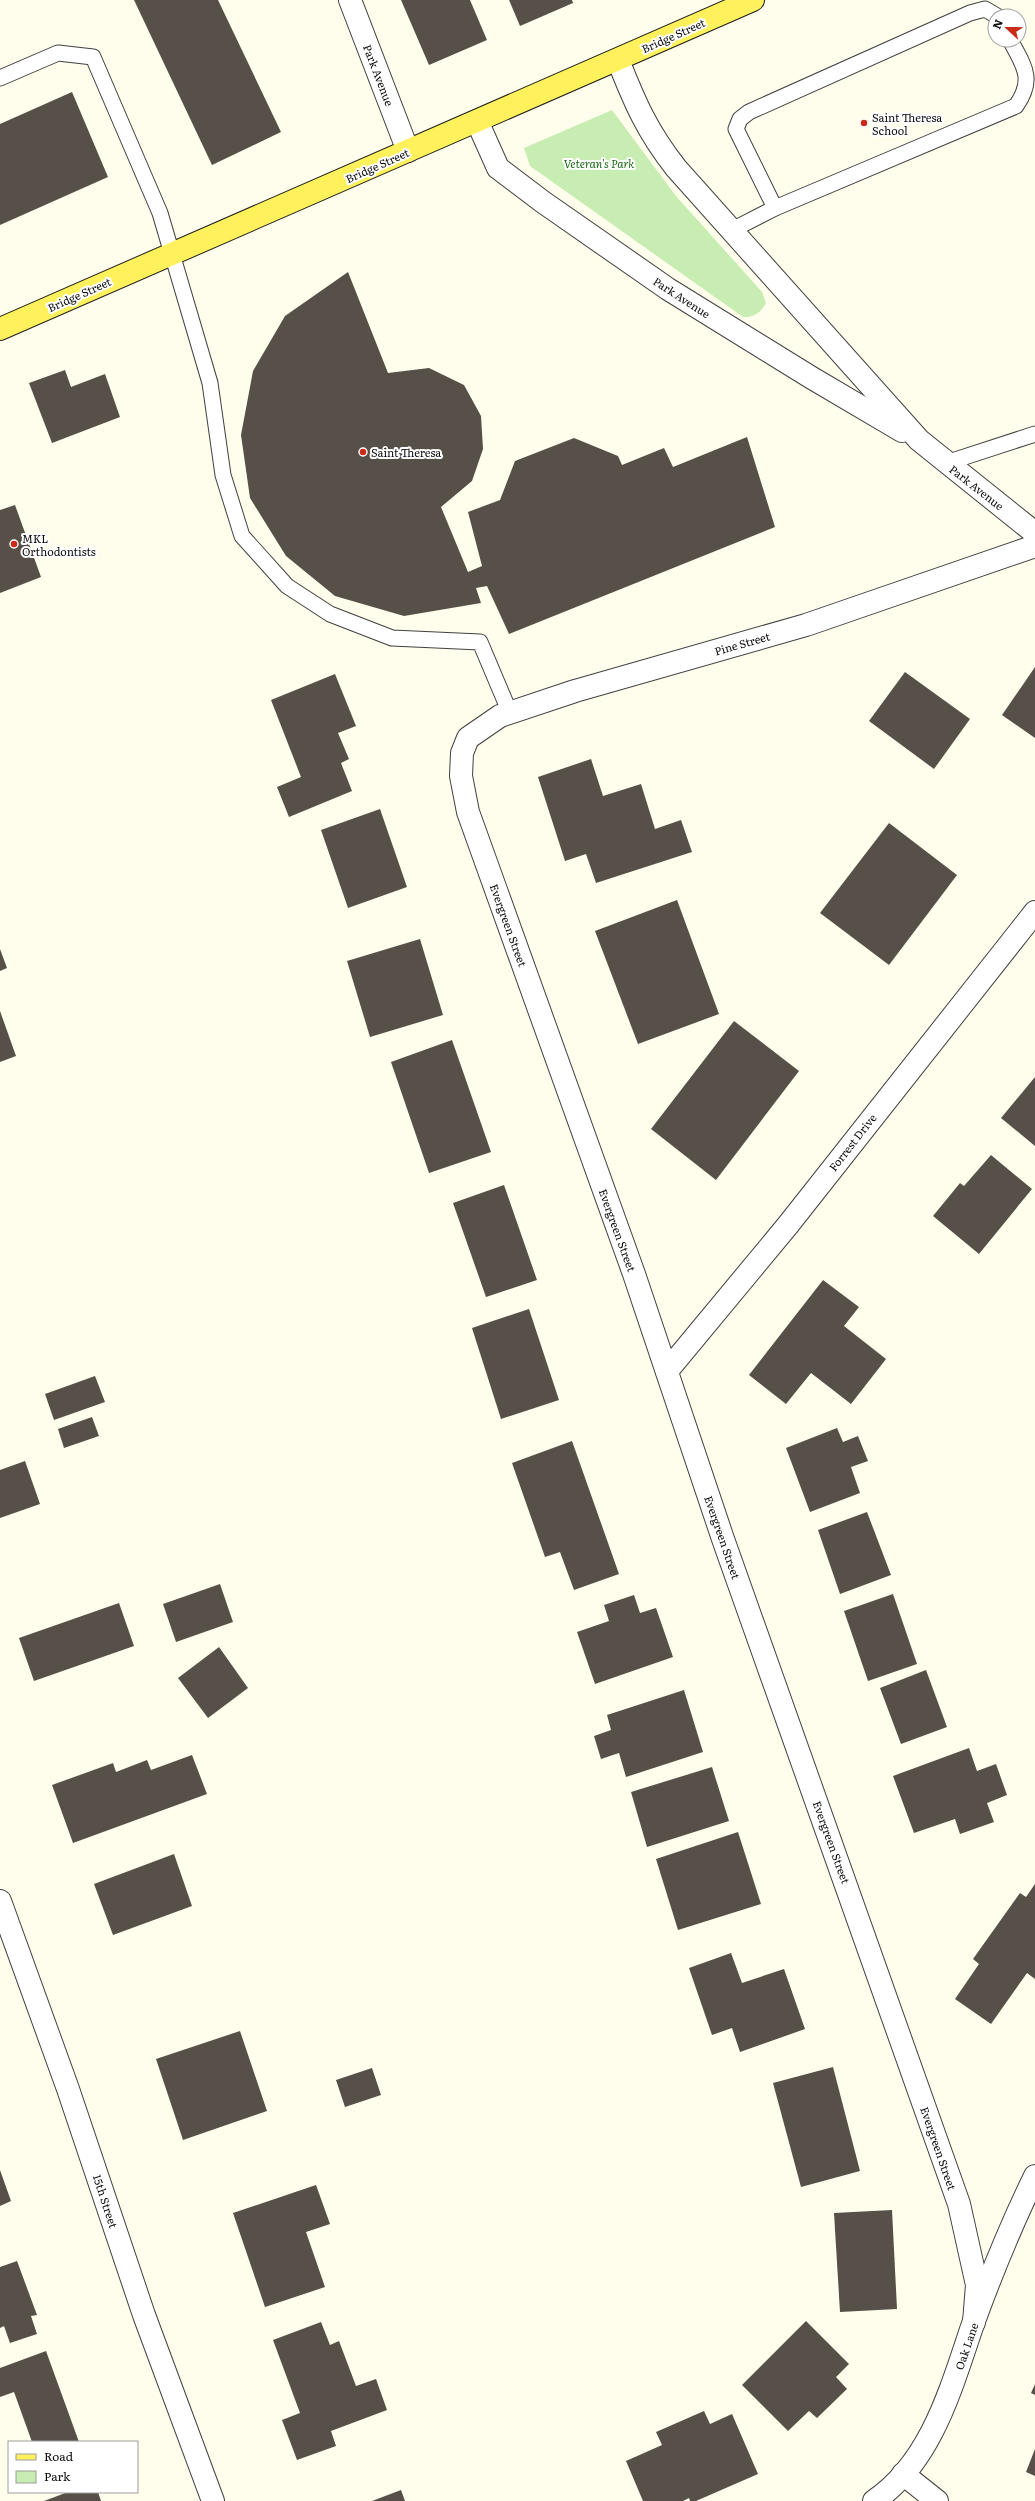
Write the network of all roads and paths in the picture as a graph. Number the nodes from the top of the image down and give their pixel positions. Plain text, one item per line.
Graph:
1 (350, 0) edge
2 (753, 0) edge
3 (987, 10) edge
4 (1014, 48) edge
5 (618, 60) junction
6 (0, 78) edge
7 (477, 121) junction
8 (408, 151) junction
9 (774, 208) junction
10 (732, 230) junction
11 (171, 254) junction
12 (0, 329) edge
13 (1035, 434) edge
14 (919, 440) junction
15 (946, 463) junction
16 (1035, 533) edge
17 (1035, 546) edge
18 (510, 713) junction
19 (462, 753) joint
20 (1035, 912) edge
21 (667, 1370) junction
22 (0, 1901) edge
23 (1035, 2176) edge
24 (974, 2322) junction
25 (903, 2474) junction
26 (213, 2501) edge
27 (874, 2501) edge
28 (937, 2501) edge

1 - 8 street, Park Avenue
2 - 5 main road, Bridge Street
3 - 9 lane
4 - 9 lane
5 - 7 main road, Bridge Street
5 - 10 street, Park Avenue
6 - 11 lane
7 - 8 main road, Bridge Street
7 - 14 street, Park Avenue
8 - 11 main road, Bridge Street
9 - 10 lane
10 - 14 street, Park Avenue
11 - 12 main road, Bridge Street
11 - 18 lane
13 - 15 lane
14 - 15 street, Park Avenue
15 - 16 street, Park Avenue
17 - 18 street, Pine Street
18 - 19 street, Pine Street
19 - 21 street, Evergreen Street
20 - 21 street, Forrest Drive
21 - 24 street, Evergreen Street
22 - 26 street, 15th Street
23 - 24 street, Oak Lane
24 - 25 street, Oak Lane
25 - 27 street, Oak Lane
25 - 28 street

